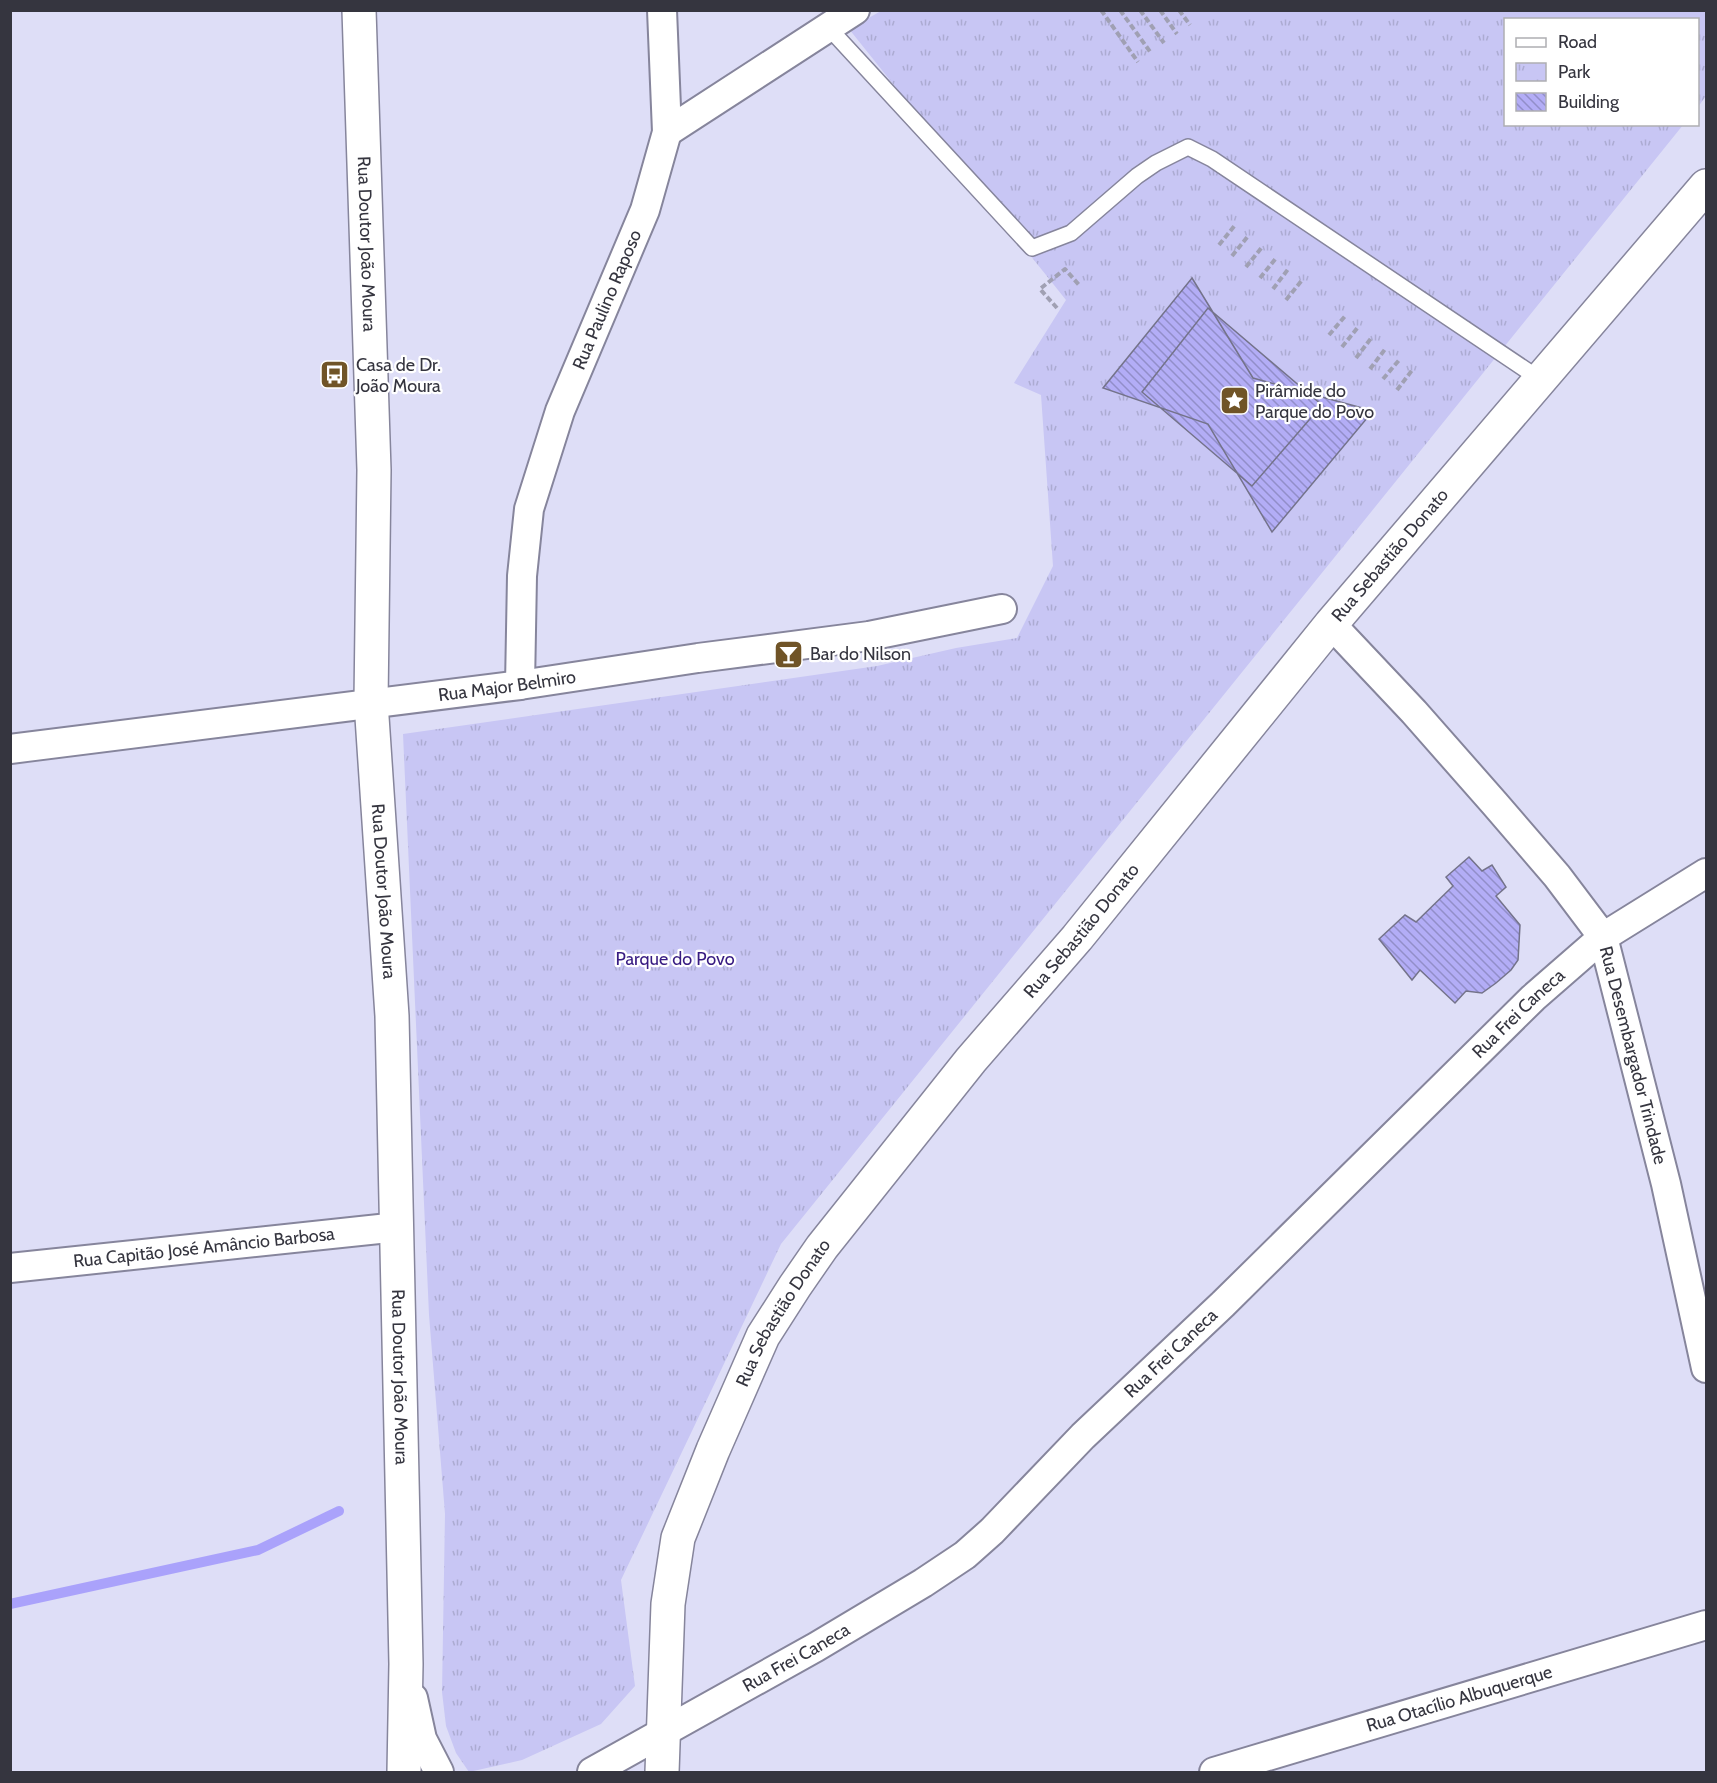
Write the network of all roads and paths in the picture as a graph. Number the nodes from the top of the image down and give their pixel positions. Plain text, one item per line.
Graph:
1 (359, 10) edge
2 (662, 10) edge
3 (855, 10) edge
4 (1101, 10) edge
5 (1120, 10) edge
6 (1140, 10) edge
7 (1160, 10) edge
8 (1179, 10) edge
9 (1190, 25) dead end
10 (828, 27) junction
11 (1177, 34) dead end
12 (1164, 43) dead end
13 (1151, 53) dead end
14 (1138, 62) dead end
15 (667, 132) junction
16 (1703, 200) edge
17 (1236, 224) dead end
18 (1250, 235) dead end
19 (1219, 245) dead end
20 (1263, 246) dead end
21 (1232, 256) dead end
22 (1277, 257) dead end
23 (1246, 267) dead end
24 (1289, 268) dead end
25 (1260, 278) dead end
26 (1303, 279) dead end
27 (1079, 285) dead end
28 (1273, 289) dead end
29 (1286, 300) dead end
30 (1057, 308) dead end
31 (1346, 315) dead end
32 (1359, 326) dead end
33 (1329, 335) dead end
34 (1372, 337) dead end
35 (1342, 346) dead end
36 (1386, 348) dead end
37 (1356, 358) dead end
38 (1400, 359) dead end
39 (1370, 369) dead end
40 (1413, 369) dead end
41 (1383, 379) dead end
42 (1541, 380) junction
43 (1397, 390) dead end
44 (1002, 609) dead end
45 (1331, 624) junction
46 (520, 685) junction
47 (371, 702) junction
48 (10, 749) edge
49 (1707, 873) edge
50 (1603, 937) junction
51 (398, 1227) junction
52 (10, 1268) edge
53 (1707, 1368) edge
54 (1707, 1625) edge
55 (406, 1664) junction
56 (663, 1734) junction
57 (404, 1773) edge
58 (439, 1773) edge
59 (592, 1773) edge
60 (662, 1773) edge
61 (1214, 1773) edge

1 - 47 main road, Rua Doutor João Moura
2 - 15 street, Rua Paulino Raposo
3 - 10 street
4 - 14 path
5 - 13 path
6 - 12 path
7 - 11 path
8 - 9 path
10 - 15 street
10 - 42 lane
15 - 46 street, Rua Paulino Raposo
16 - 42 main road, Rua Sebastião Donato
17 - 19 path
18 - 21 path
20 - 23 path
22 - 25 path
24 - 28 path
26 - 29 path
27 - 30 path
31 - 33 path
32 - 35 path
34 - 37 path
36 - 39 path
38 - 41 path
40 - 43 path
42 - 45 main road, Rua Sebastião Donato
44 - 46 street, Rua Major Belmiro
45 - 50 street, Rua Desembargador Trindade
45 - 56 main road, Rua Sebastião Donato
46 - 47 street, Rua Major Belmiro
47 - 48 street, Rua Major Belmiro
47 - 51 main road, Rua Doutor João Moura
49 - 50 street, Rua Frei Caneca
50 - 53 street, Rua Desembargador Trindade
50 - 56 street, Rua Frei Caneca
51 - 52 street, Rua Capitão José Amâncio Barbosa
51 - 55 main road, Rua Doutor João Moura
54 - 61 street, Rua Otacílio Albuquerque
55 - 57 main road, Rua Doutor João Moura
55 - 58 street
56 - 59 street, Rua Frei Caneca
56 - 60 main road, Rua Sebastião Donato

